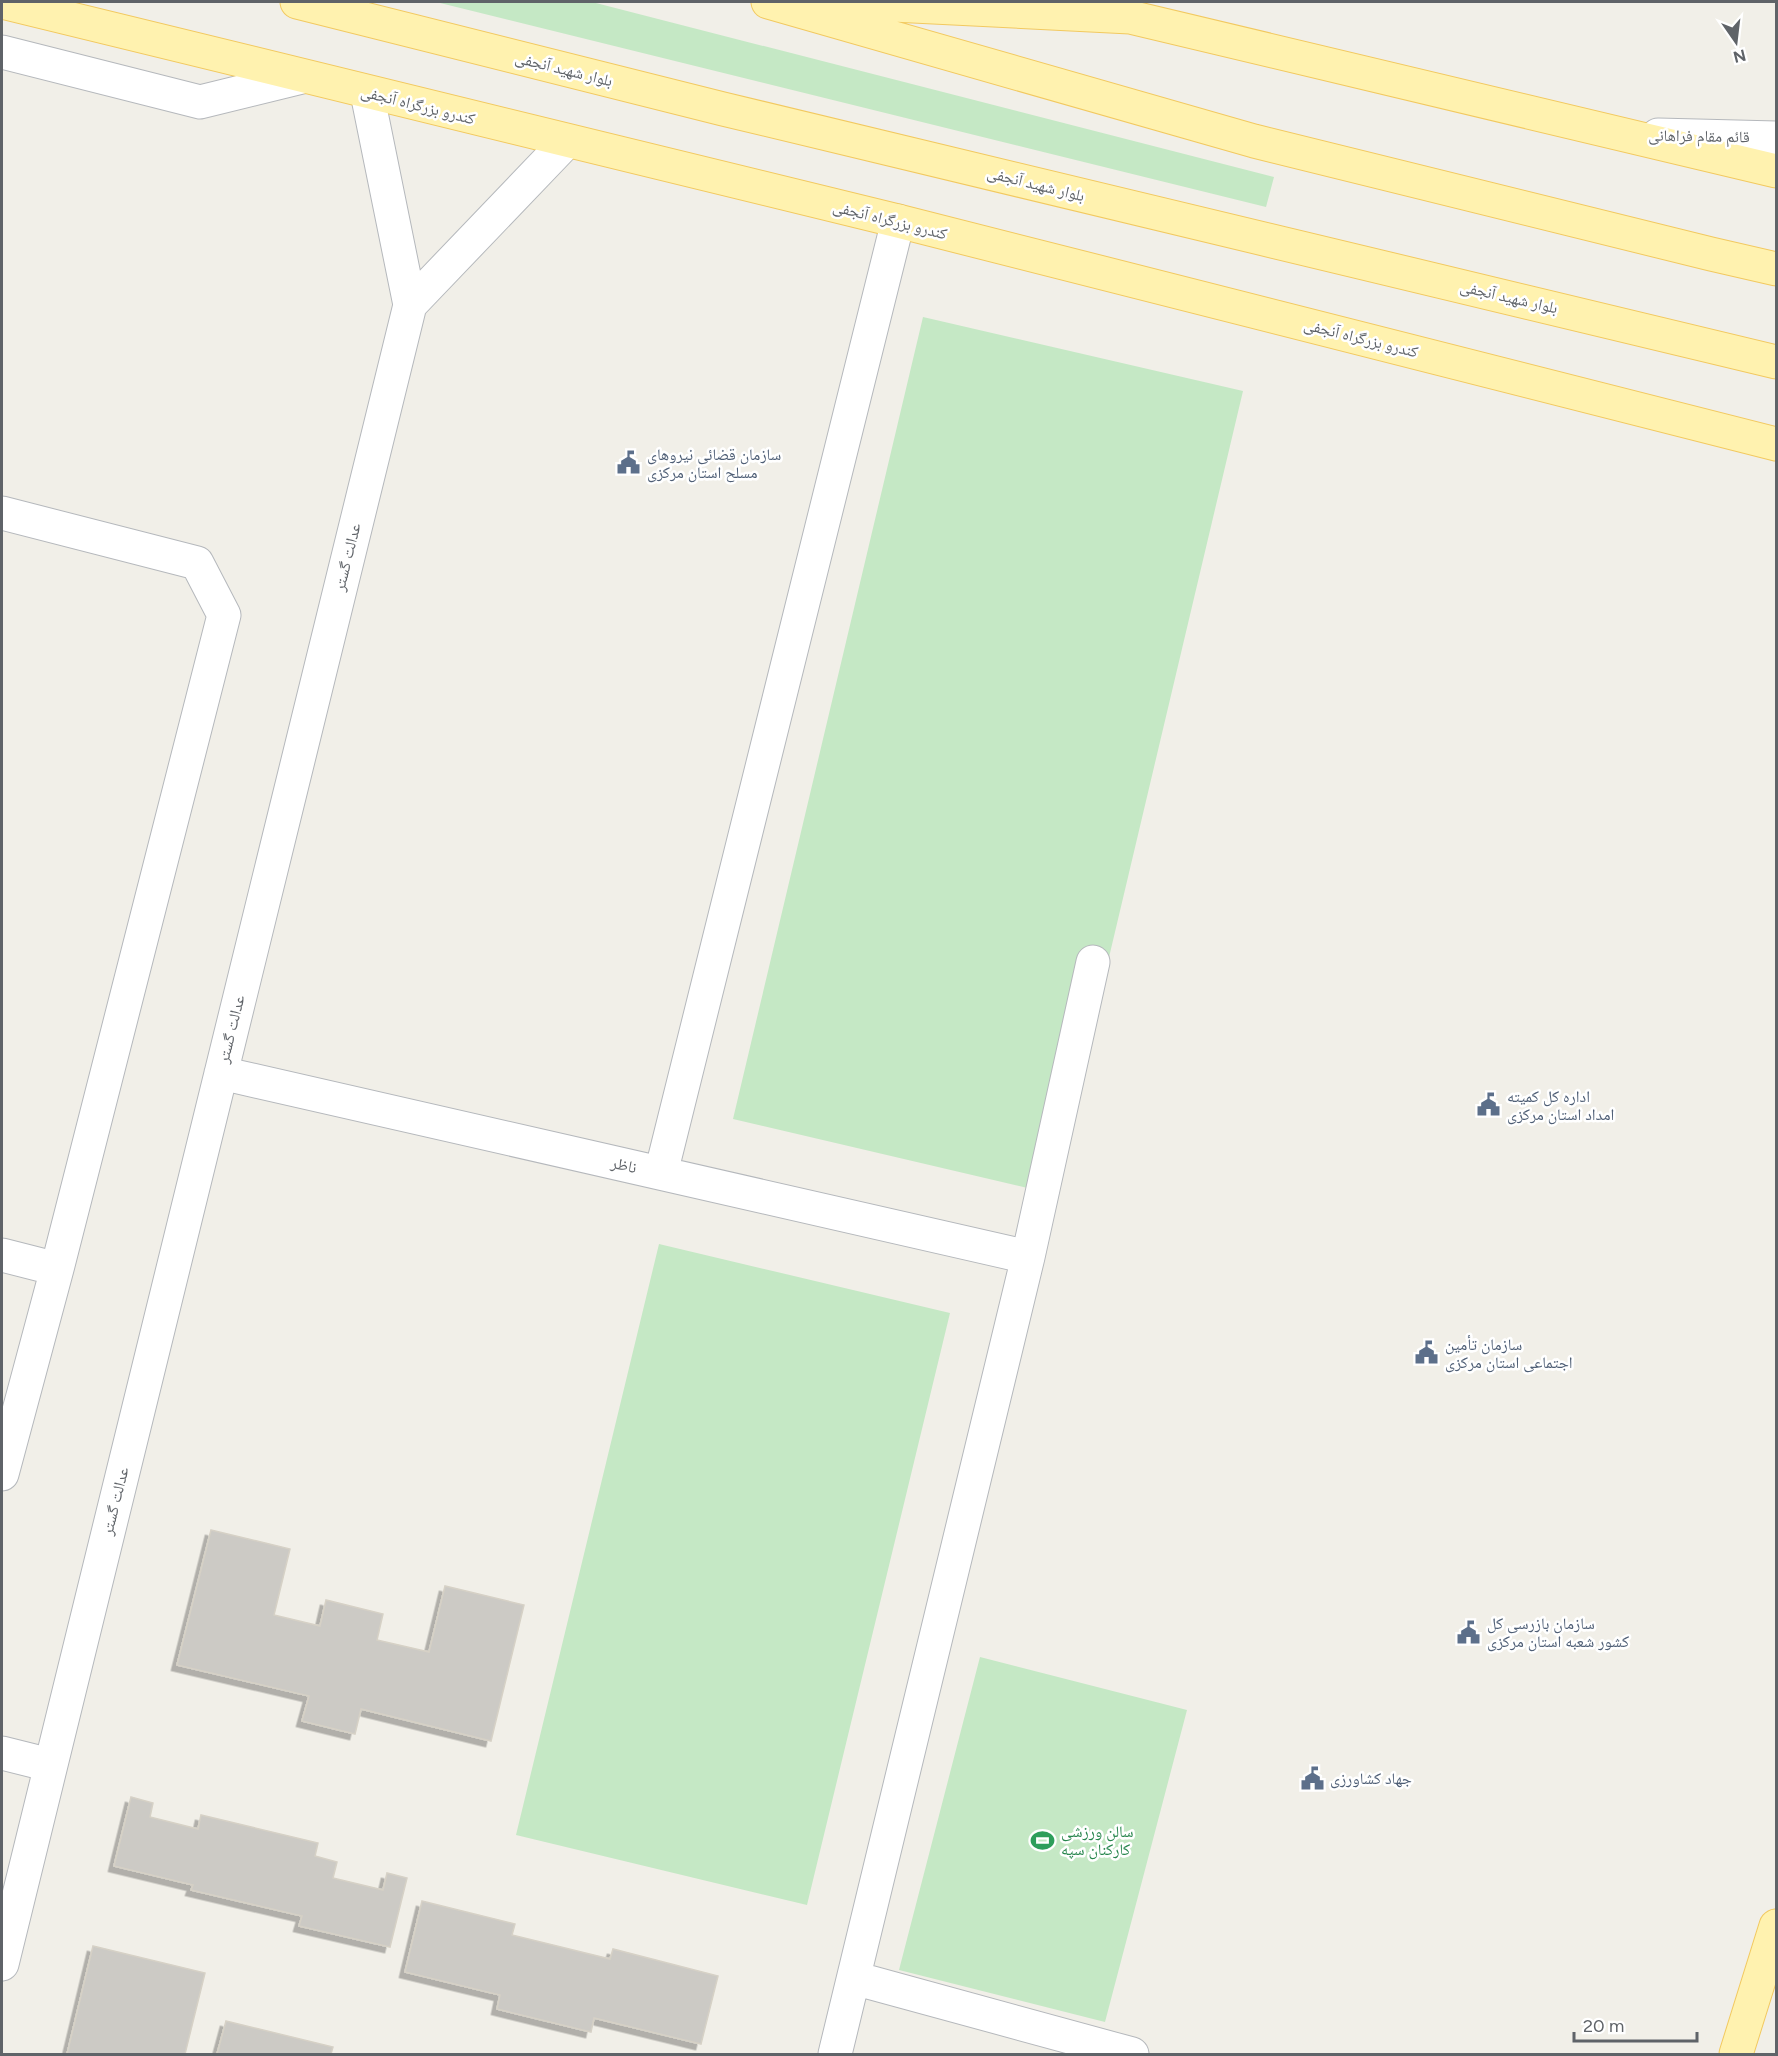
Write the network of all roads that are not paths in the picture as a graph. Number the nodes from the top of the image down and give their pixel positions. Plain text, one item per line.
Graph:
1 (2, 2) edge
2 (297, 2) edge
3 (768, 2) edge
4 (833, 2) edge
5 (2, 52) edge
6 (302, 77) junction
7 (367, 93) junction
8 (1621, 134) junction
9 (1776, 138) edge
10 (567, 141) junction
11 (1776, 171) edge
12 (898, 221) junction
13 (1776, 269) edge
14 (410, 305) junction
15 (1776, 362) edge
16 (1724, 430) junction
17 (1776, 444) edge
18 (1776, 458) edge
19 (2, 513) edge
20 (1093, 962) dead end
21 (220, 1073) junction
22 (661, 1173) junction
23 (2, 1255) edge
24 (1028, 1257) junction
25 (57, 1269) junction
26 (2, 1474) edge
27 (2, 1753) edge
28 (50, 1765) junction
29 (1776, 1926) edge
30 (6, 1929) edge
31 (2, 1964) edge
32 (854, 1978) junction
33 (835, 2055) edge
34 (1132, 2055) edge
35 (1736, 2055) edge

1 - 6 main road, کندرو بزرگراه آنجفی
2 - 15 main road, بلوار شهید آنجفی
3 - 13 main road
4 - 8 main road
5 - 6 street
6 - 7 main road, کندرو بزرگراه آنجفی
7 - 10 main road, کندرو بزرگراه آنجفی
7 - 14 street, عدالت گستر
8 - 9 street, قائم مقام فراهانی
8 - 11 main road
10 - 12 main road, کندرو بزرگراه آنجفی
10 - 14 street
12 - 16 main road, کندرو بزرگراه آنجفی
12 - 22 street
14 - 21 street, عدالت گستر
16 - 17 main road, کندرو بزرگراه آنجفی
16 - 18 street
19 - 25 street
20 - 24 street
21 - 22 street, ناظر
21 - 28 street, عدالت گستر
22 - 24 street, ناظر
23 - 25 street
24 - 32 street
25 - 26 street
27 - 28 street
28 - 30 street, عدالت گستر
29 - 35 main road
30 - 31 street, عدالت گستر
32 - 33 street
32 - 34 street

